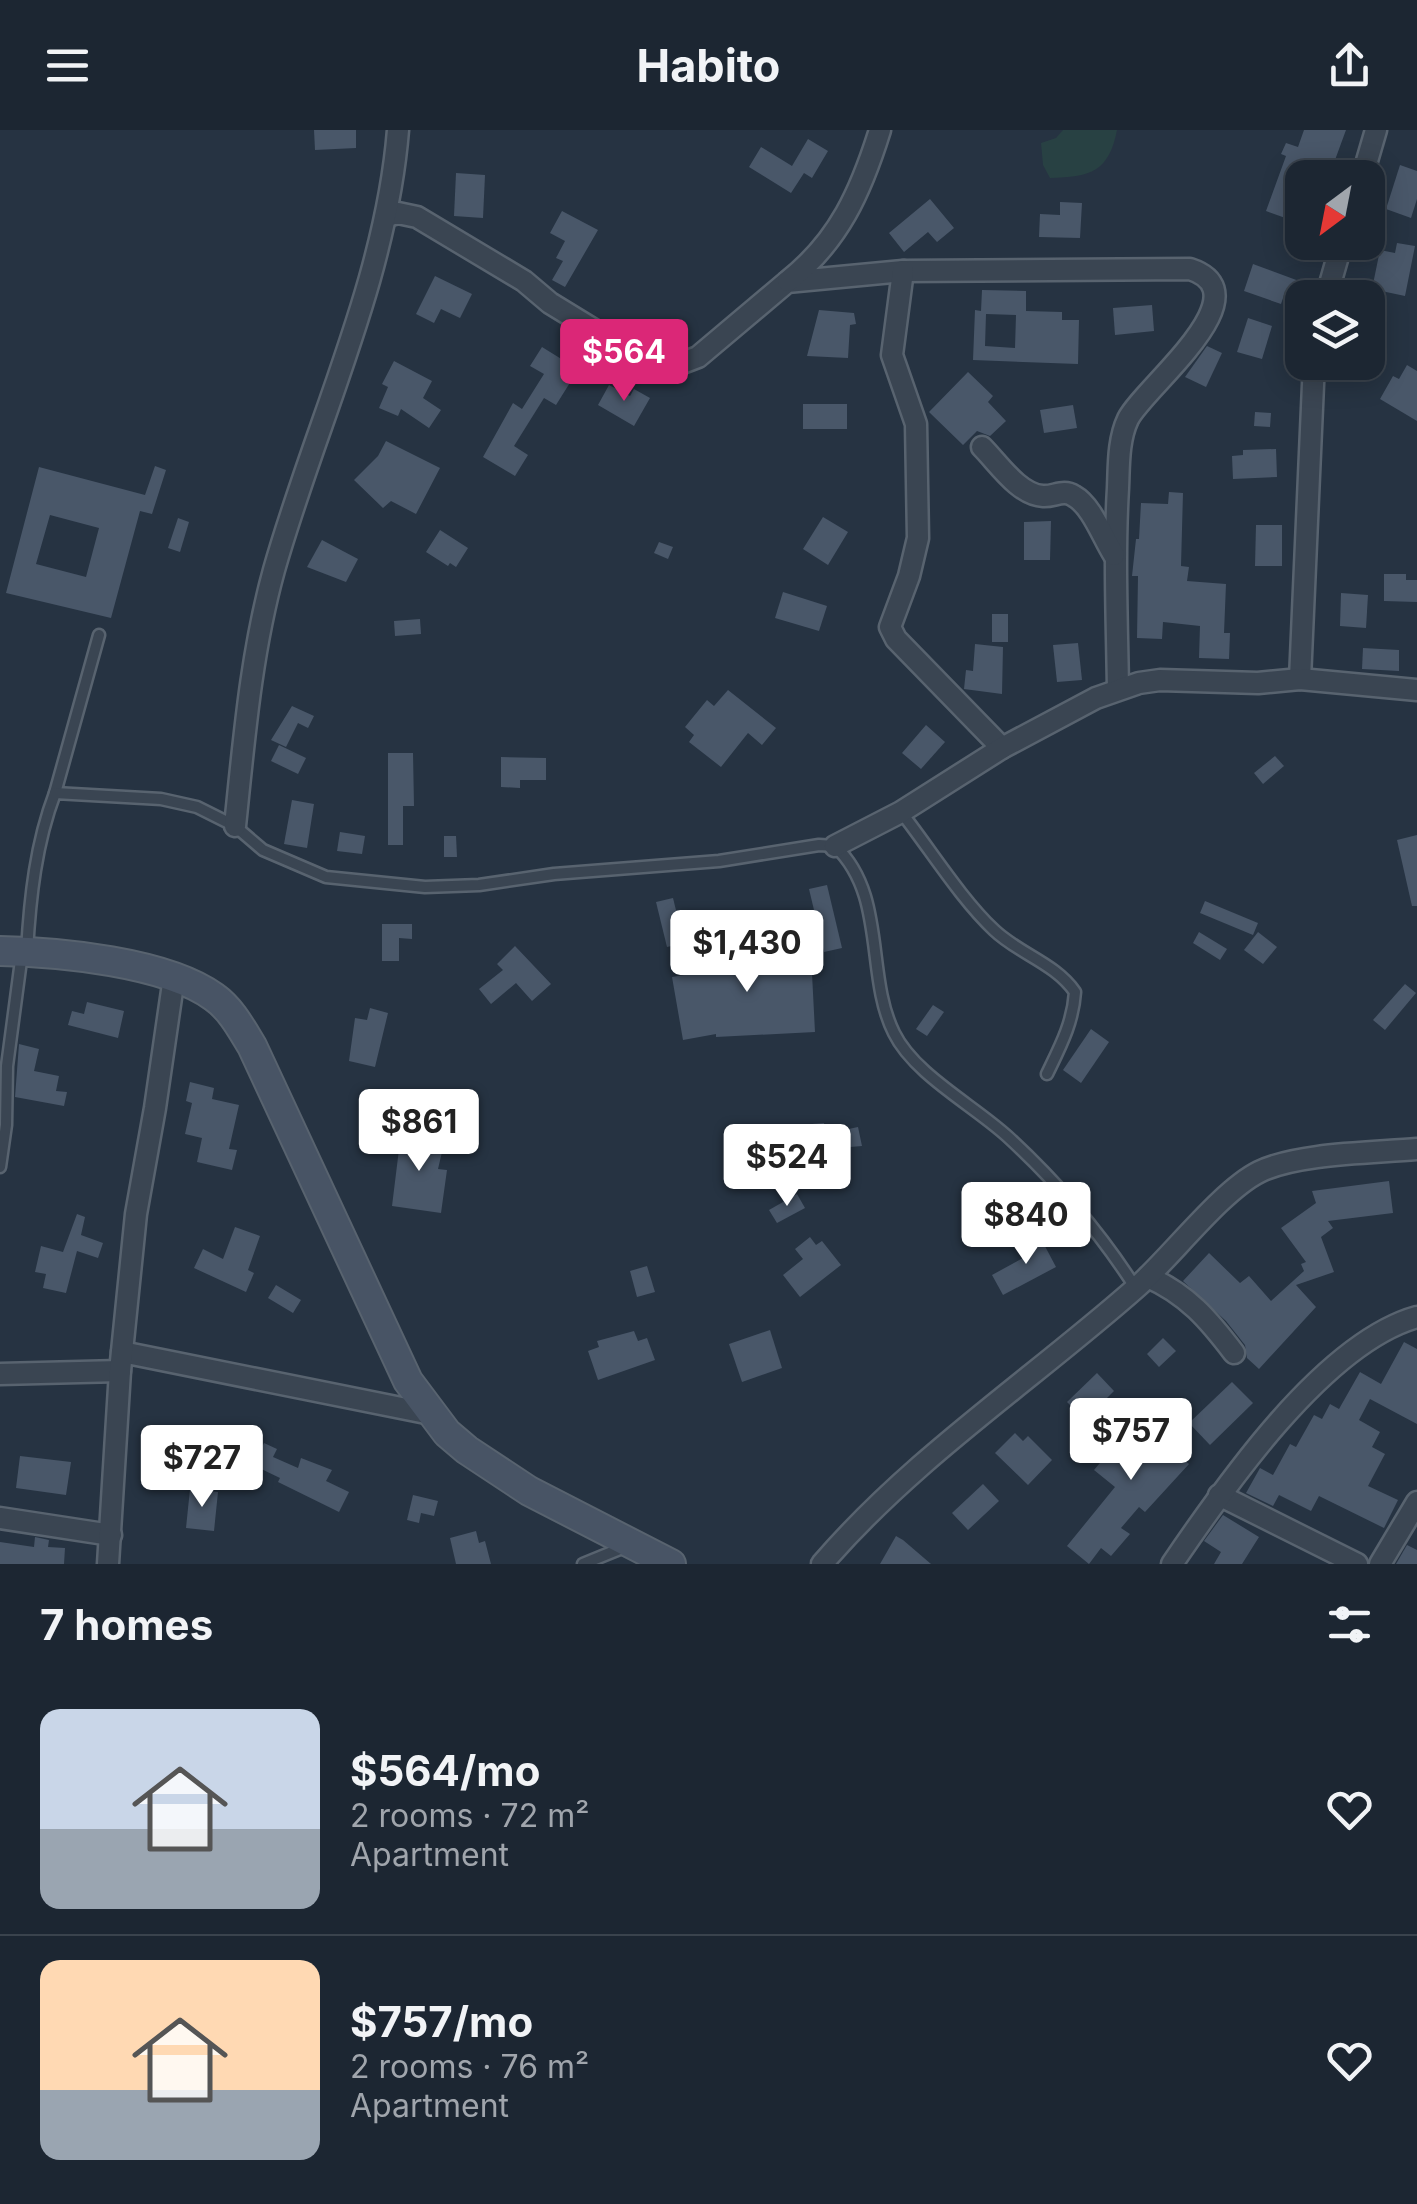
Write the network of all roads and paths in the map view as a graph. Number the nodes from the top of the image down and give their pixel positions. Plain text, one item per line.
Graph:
1 (398, 130) edge
2 (880, 130) edge
3 (1376, 130) edge
4 (1367, 160) edge
5 (386, 216) junction
6 (903, 271) junction
7 (787, 282) junction
8 (1313, 380) edge
9 (982, 448) dead end
10 (1114, 555) junction
11 (99, 635) dead end
12 (1300, 679) junction
13 (1118, 689) junction
14 (1417, 690) edge
15 (1002, 748) junction
16 (55, 792) junction
17 (900, 812) junction
18 (236, 826) junction
19 (835, 846) junction
20 (16, 951) edge
21 (174, 976) junction
22 (1046, 1074) dead end
23 (1417, 1149) edge
24 (0, 1167) edge
25 (1142, 1283) junction
26 (1417, 1317) edge
27 (1234, 1353) dead end
28 (121, 1362) junction
29 (0, 1374) edge
30 (430, 1414) junction
31 (1219, 1495) junction
32 (1417, 1502) edge
33 (0, 1518) edge
34 (111, 1535) junction
35 (632, 1544) junction
36 (108, 1564) edge
37 (583, 1564) edge
38 (672, 1564) edge
39 (822, 1564) edge
40 (1172, 1564) edge
41 (1358, 1564) edge
42 (1380, 1564) edge

1 - 5 street
2 - 7 street
3 - 4 street
5 - 7 street
5 - 18 street
6 - 7 street
6 - 10 street
6 - 15 street
8 - 12 street
9 - 10 street
10 - 13 street
11 - 16 lane
12 - 13 street
12 - 14 street
13 - 15 street
15 - 17 street
16 - 18 lane
16 - 20 lane
17 - 19 street
17 - 22 lane
18 - 19 lane
19 - 25 lane
20 - 21 street
20 - 24 lane
21 - 28 street
21 - 30 street
23 - 25 street
25 - 27 street
25 - 39 street
26 - 31 street
28 - 29 street
28 - 30 street
28 - 34 street
30 - 35 street
31 - 40 street
31 - 41 street
32 - 42 street
33 - 34 street
34 - 36 street
35 - 37 lane
35 - 38 street

